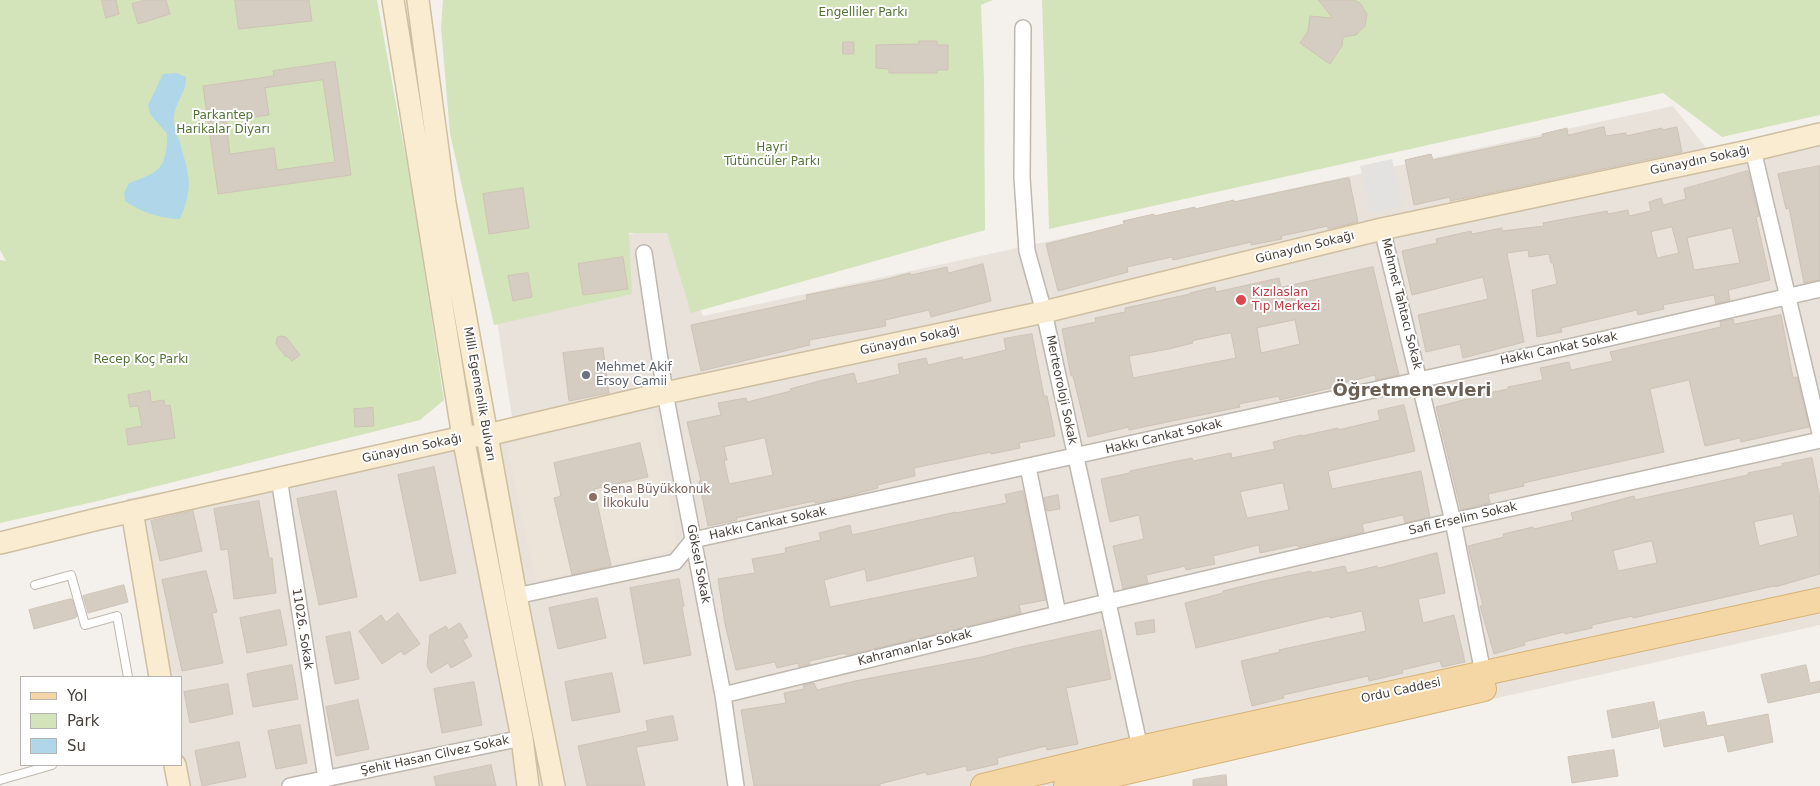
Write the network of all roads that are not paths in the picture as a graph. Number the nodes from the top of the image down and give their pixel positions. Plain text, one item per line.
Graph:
1 (393, 0) edge
2 (418, 0) edge
3 (1023, 28) dead end
4 (1820, 134) edge
5 (1753, 150) junction
6 (1382, 228) junction
7 (644, 253) dead end
8 (1820, 289) edge
9 (1788, 297) junction
10 (1044, 312) junction
11 (1419, 379) junction
12 (665, 393) junction
13 (1820, 434) edge
14 (487, 435) junction
15 (463, 437) junction
16 (1820, 440) edge
17 (1075, 457) junction
18 (1028, 467) junction
19 (279, 478) junction
20 (132, 511) junction
21 (1453, 521) junction
22 (693, 540) junction
23 (0, 543) edge
24 (35, 585) dead end
25 (516, 596) junction
26 (1820, 600) edge
27 (1107, 602) junction
28 (1820, 611) edge
29 (1058, 614) junction
30 (1482, 673) junction
31 (128, 676) edge
32 (160, 676) edge
33 (723, 695) junction
34 (522, 738) junction
35 (1140, 748) junction
36 (49, 766) edge
37 (175, 766) edge
38 (326, 779) junction
39 (0, 780) edge
40 (178, 786) edge
41 (290, 786) edge
42 (528, 786) edge
43 (554, 786) edge
44 (736, 786) edge
45 (983, 786) edge
46 (1066, 786) edge

1 - 15 street, Milli Egemenlik Bulvarı
2 - 14 street, Milli Egemenlik Bulvarı
3 - 10 street, Merteoroloji Sokak
4 - 5 street, Günaydın Sokağı
5 - 6 street, Günaydın Sokağı
5 - 9 street
6 - 10 street, Günaydın Sokağı
6 - 11 street, Mehmet Tahtacı Sokak
7 - 12 street, Göksel Sokak
8 - 9 street, Hakkı Cankat Sokak
9 - 11 street, Hakkı Cankat Sokak
9 - 13 street
10 - 12 street, Günaydın Sokağı
10 - 17 street, Merteoroloji Sokak
11 - 17 street, Hakkı Cankat Sokak
11 - 21 street, Mehmet Tahtacı Sokak
12 - 14 street, Günaydın Sokağı
12 - 22 street, Göksel Sokak
14 - 15 street, Günaydın Sokağı
14 - 25 street, Milli Egemenlik Bulvarı
15 - 19 street, Günaydın Sokağı
15 - 34 street, Milli Egemenlik Bulvarı
16 - 21 street, Safi Erselim Sokak
17 - 18 street, Hakkı Cankat Sokak
17 - 27 street, Merteoroloji Sokak
18 - 22 street, Hakkı Cankat Sokak
18 - 29 street
19 - 20 street, Günaydın Sokağı
19 - 38 street, 11026. Sokak
20 - 23 street, Günaydın Sokağı
20 - 32 street
21 - 27 street, Safi Erselim Sokak
21 - 30 street, Mehmet Tahtacı Sokak
22 - 25 street, Hakkı Cankat Sokak
22 - 33 street, Göksel Sokak
24 - 31 lane
25 - 43 street, Milli Egemenlik Bulvarı
26 - 30 main road, Ordu Caddesi
27 - 29 street, Kahramanlar Sokak
27 - 35 street, Merteoroloji Sokak
28 - 46 main road, Ordu Caddesi
29 - 33 street, Kahramanlar Sokak
30 - 35 main road, Ordu Caddesi
33 - 44 street, Göksel Sokak
34 - 38 street, Şehit Hasan Cilvez Sokak
34 - 42 street, Milli Egemenlik Bulvarı
35 - 45 main road, Ordu Caddesi
36 - 39 lane
37 - 40 street
38 - 41 street, Şehit Hasan Cilvez Sokak

